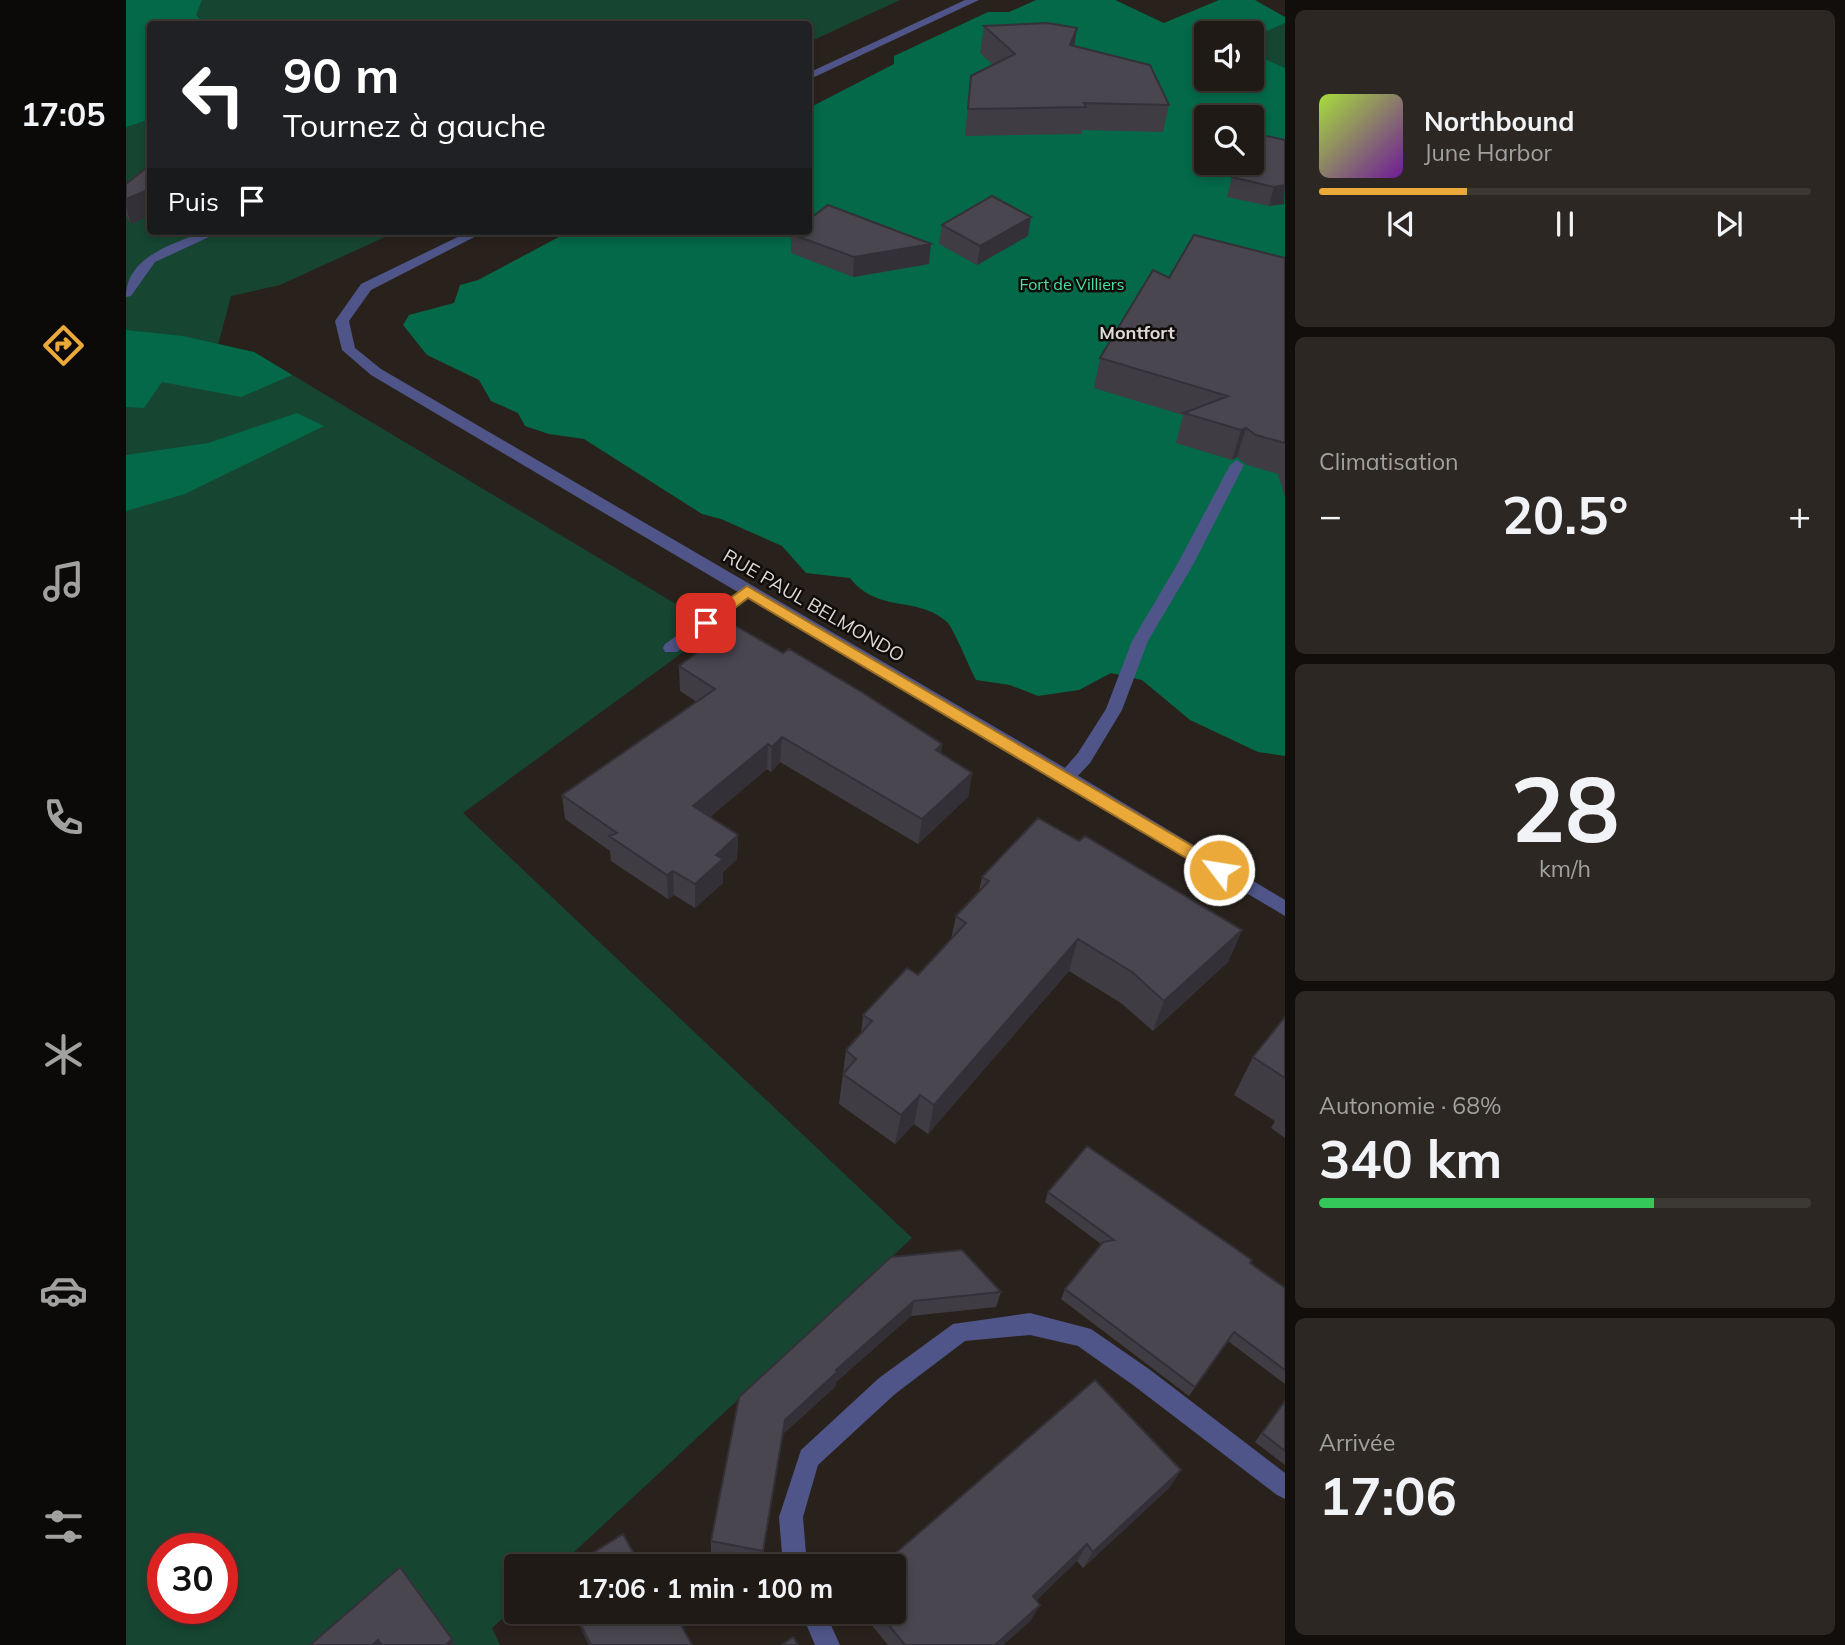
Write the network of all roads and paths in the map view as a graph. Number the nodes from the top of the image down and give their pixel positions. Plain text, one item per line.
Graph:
1 (974, 0) edge
2 (812, 75) edge
3 (207, 235) edge
4 (471, 235) edge
5 (126, 293) edge
6 (1237, 465) dead end
7 (747, 591) junction
8 (670, 648) dead end
9 (1066, 777) junction
10 (1285, 909) edge
11 (1285, 1487) edge
12 (794, 1554) edge
13 (818, 1624) edge
14 (828, 1645) edge

1 - 2 street
3 - 5 street
4 - 7 street, RUE PAUL BELMONDO
6 - 9 street
7 - 8 street
7 - 9 street, RUE PAUL BELMONDO
9 - 10 street, RUE PAUL BELMONDO
11 - 12 street
13 - 14 street

